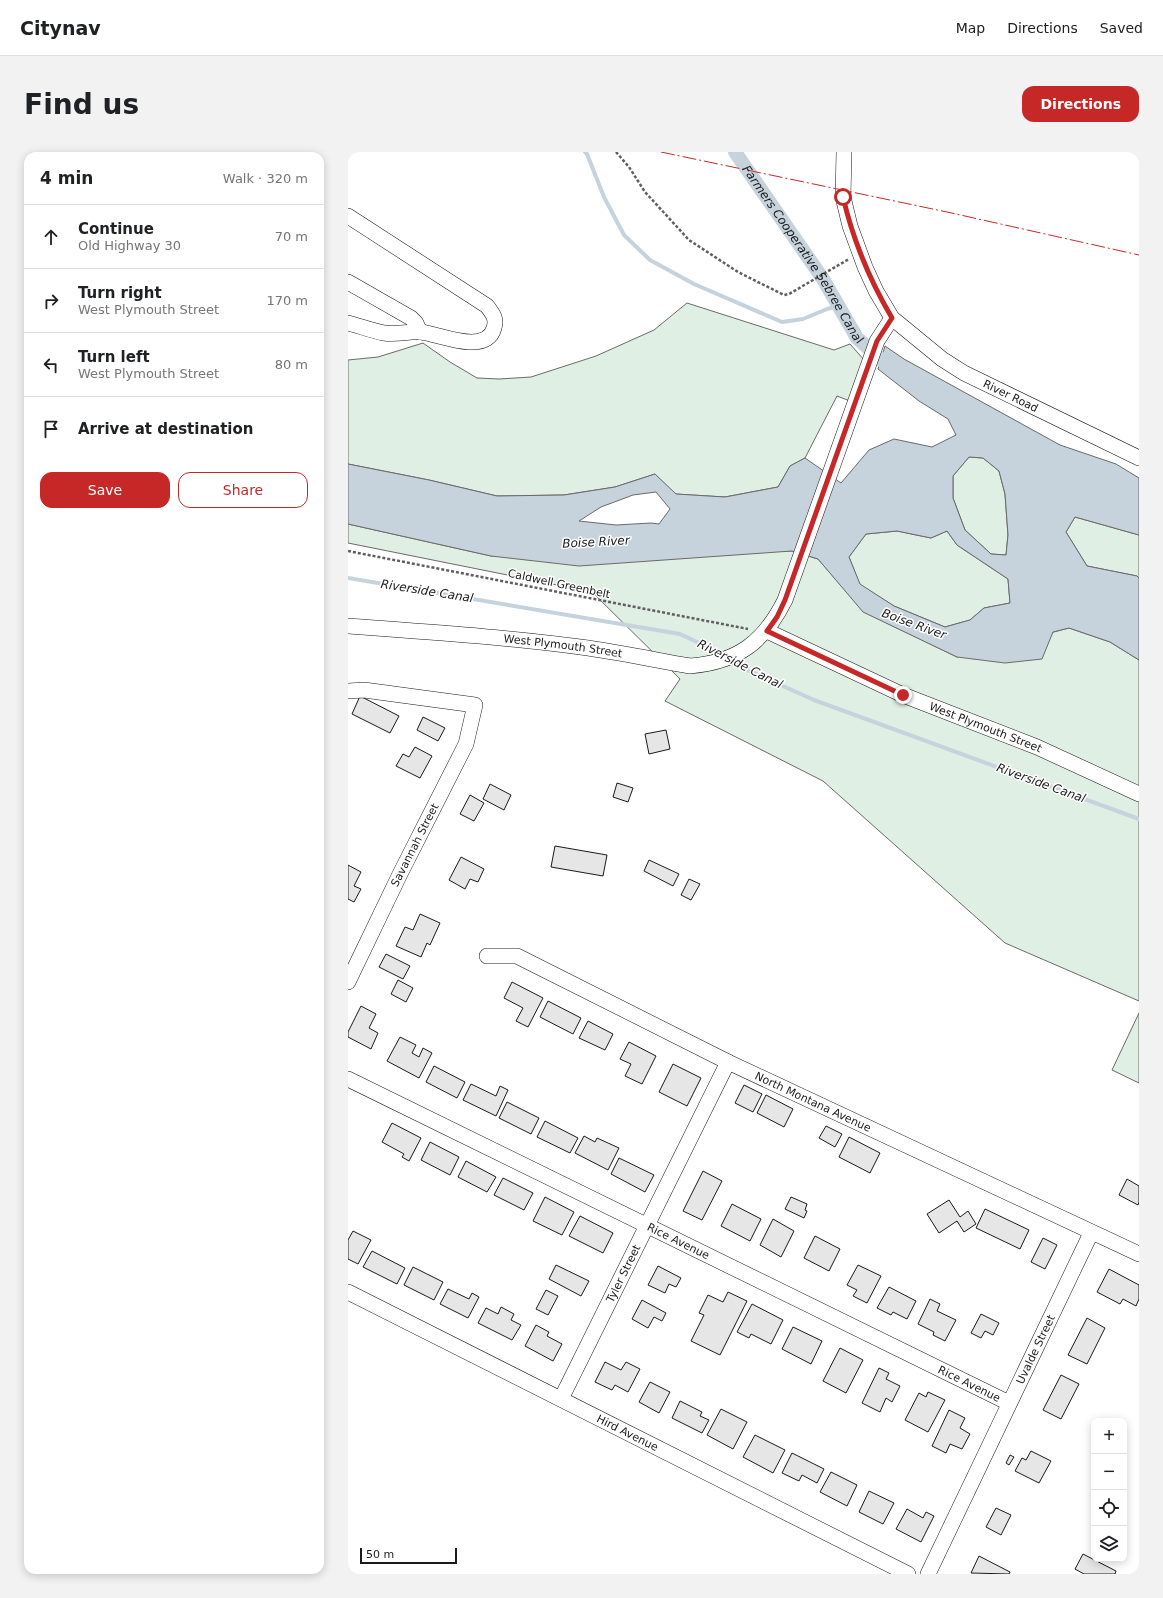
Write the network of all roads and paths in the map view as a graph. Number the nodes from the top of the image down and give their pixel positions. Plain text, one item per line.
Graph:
1 (616, 152) edge
2 (844, 152) edge
3 (348, 216) edge
4 (835, 267) dead end
5 (348, 282) edge
6 (892, 318) junction
7 (348, 323) edge
8 (420, 332) junction
9 (1139, 458) edge
10 (348, 551) edge
11 (348, 626) edge
12 (767, 631) junction
13 (348, 690) edge
14 (1139, 794) edge
15 (487, 956) dead end
16 (348, 982) edge
17 (728, 1062) junction
18 (348, 1079) edge
19 (647, 1226) junction
20 (1091, 1232) junction
21 (1139, 1254) edge
22 (348, 1292) edge
23 (561, 1399) junction
24 (1009, 1403) junction
25 (908, 1574) edge
26 (928, 1574) edge

1 - 4 path
2 - 6 street
3 - 8 street
5 - 8 street
6 - 9 street, River Road
6 - 12 street, West Plymouth Street
7 - 8 street
10 - 12 path, Caldwell Greenbelt
11 - 12 street, West Plymouth Street
12 - 14 street, West Plymouth Street
13 - 16 street, Savannah Street
15 - 17 street, North Montana Avenue
17 - 19 street, Tyler Street
17 - 20 street, North Montana Avenue
18 - 19 street, Rice Avenue
19 - 23 street, Tyler Street
19 - 24 street, Rice Avenue
20 - 21 street, North Montana Avenue
20 - 24 street, Uvalde Street
22 - 23 street, Hird Avenue
23 - 25 street, Hird Avenue
24 - 26 street, Uvalde Street

